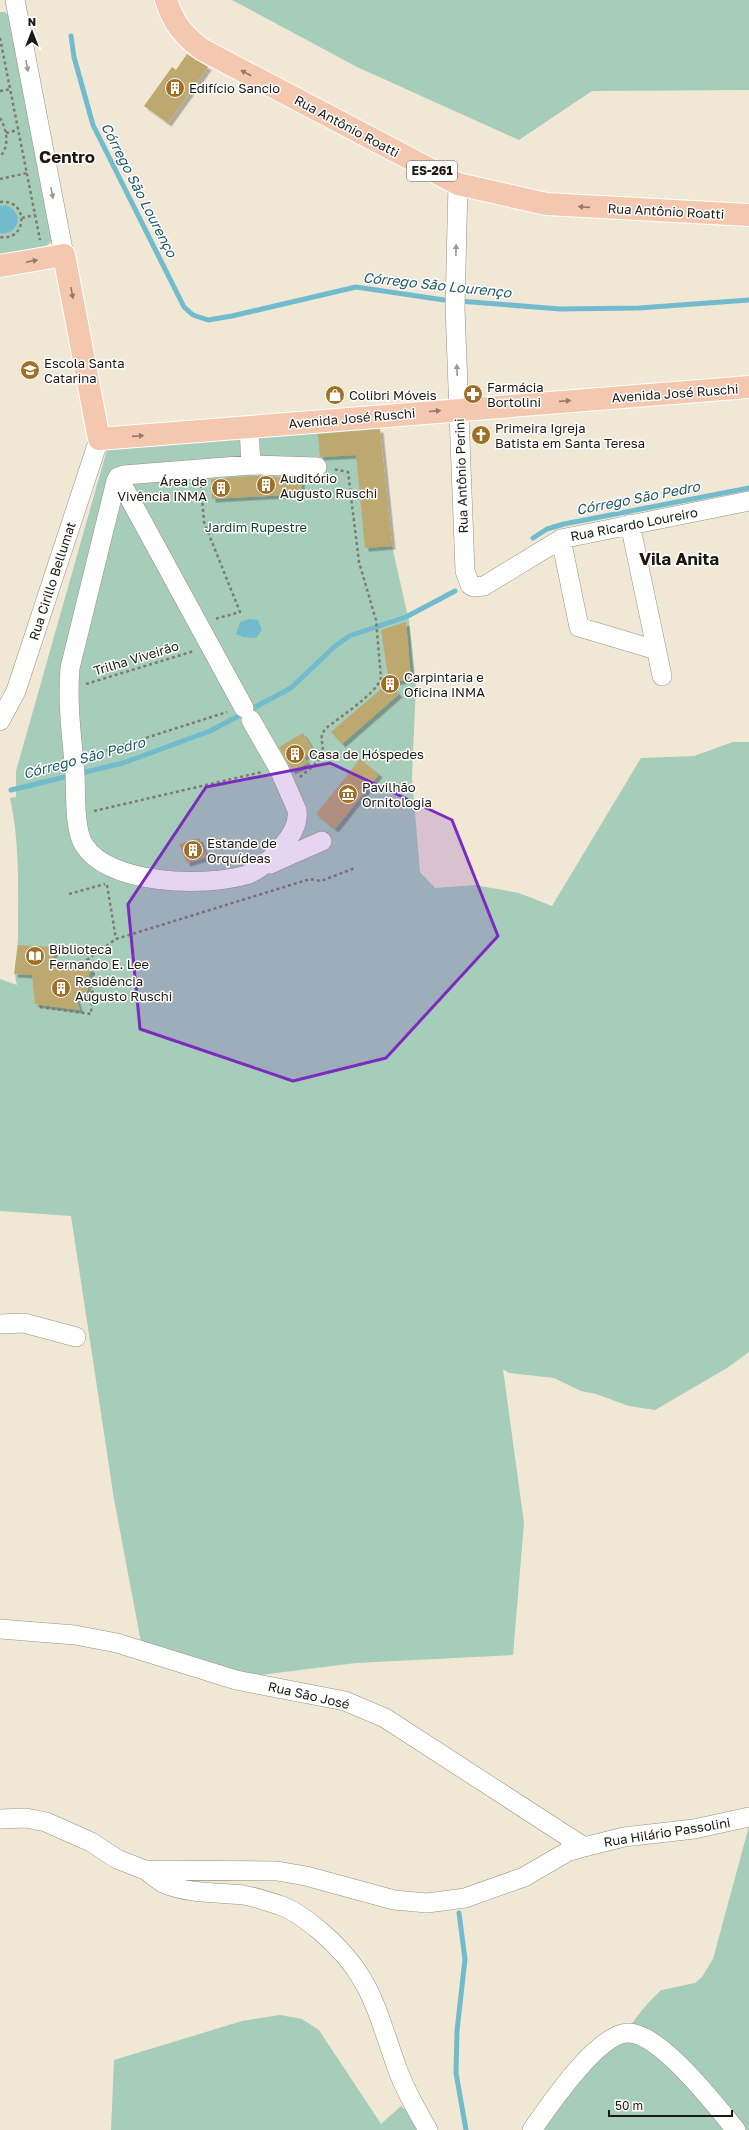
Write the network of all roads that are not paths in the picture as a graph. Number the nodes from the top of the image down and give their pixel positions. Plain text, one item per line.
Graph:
1 (14, 0) edge
2 (166, 0) edge
3 (0, 2) edge
4 (458, 184) junction
5 (749, 215) edge
6 (64, 255) junction
7 (0, 266) edge
8 (749, 387) edge
9 (459, 409) junction
10 (249, 428) junction
11 (99, 439) junction
12 (251, 465) junction
13 (317, 467) road end
14 (118, 477) junction
15 (749, 501) edge
16 (630, 524) junction
17 (561, 539) junction
18 (484, 586) joint
19 (656, 650) junction
20 (662, 676) dead end
21 (0, 721) edge
22 (322, 841) dead end
23 (258, 870) junction
24 (0, 1324) edge
25 (76, 1337) dead end
26 (0, 1629) edge
27 (749, 1817) edge
28 (0, 1819) edge
29 (584, 1847) junction
30 (145, 1870) junction
31 (428, 2130) edge
32 (532, 2130) edge
33 (736, 2130) edge

1 - 3 street
1 -> 6 street
4 -> 2 main road, Rua Antônio Roatti / ES-261
5 -> 4 main road, Rua Antônio Roatti / ES-261
9 -> 4 street, Rua Antônio Perini
7 -> 6 main road
6 -> 11 main road
9 -> 8 main road, Avenida José Ruschi
10 -> 9 main road, Avenida José Ruschi
9 - 18 street, Rua Antônio Perini
11 -> 10 main road, Avenida José Ruschi
10 - 12 street
11 - 21 street, Rua Cirillo Bellumat
12 - 13 street
12 - 14 street
14 - 23 street
14 - 23 street
15 - 16 street, Rua Ricardo Loureiro
16 - 17 street, Rua Ricardo Loureiro
16 - 19 street
17 - 18 street, Rua Ricardo Loureiro
17 - 19 street
19 - 20 street
22 - 23 street
24 - 25 street
26 - 29 street, Rua São José
27 - 29 street, Rua Hilário Passolini
28 - 30 street
29 - 30 street, Rua Hilário Passolini
30 - 31 street
32 - 33 street

